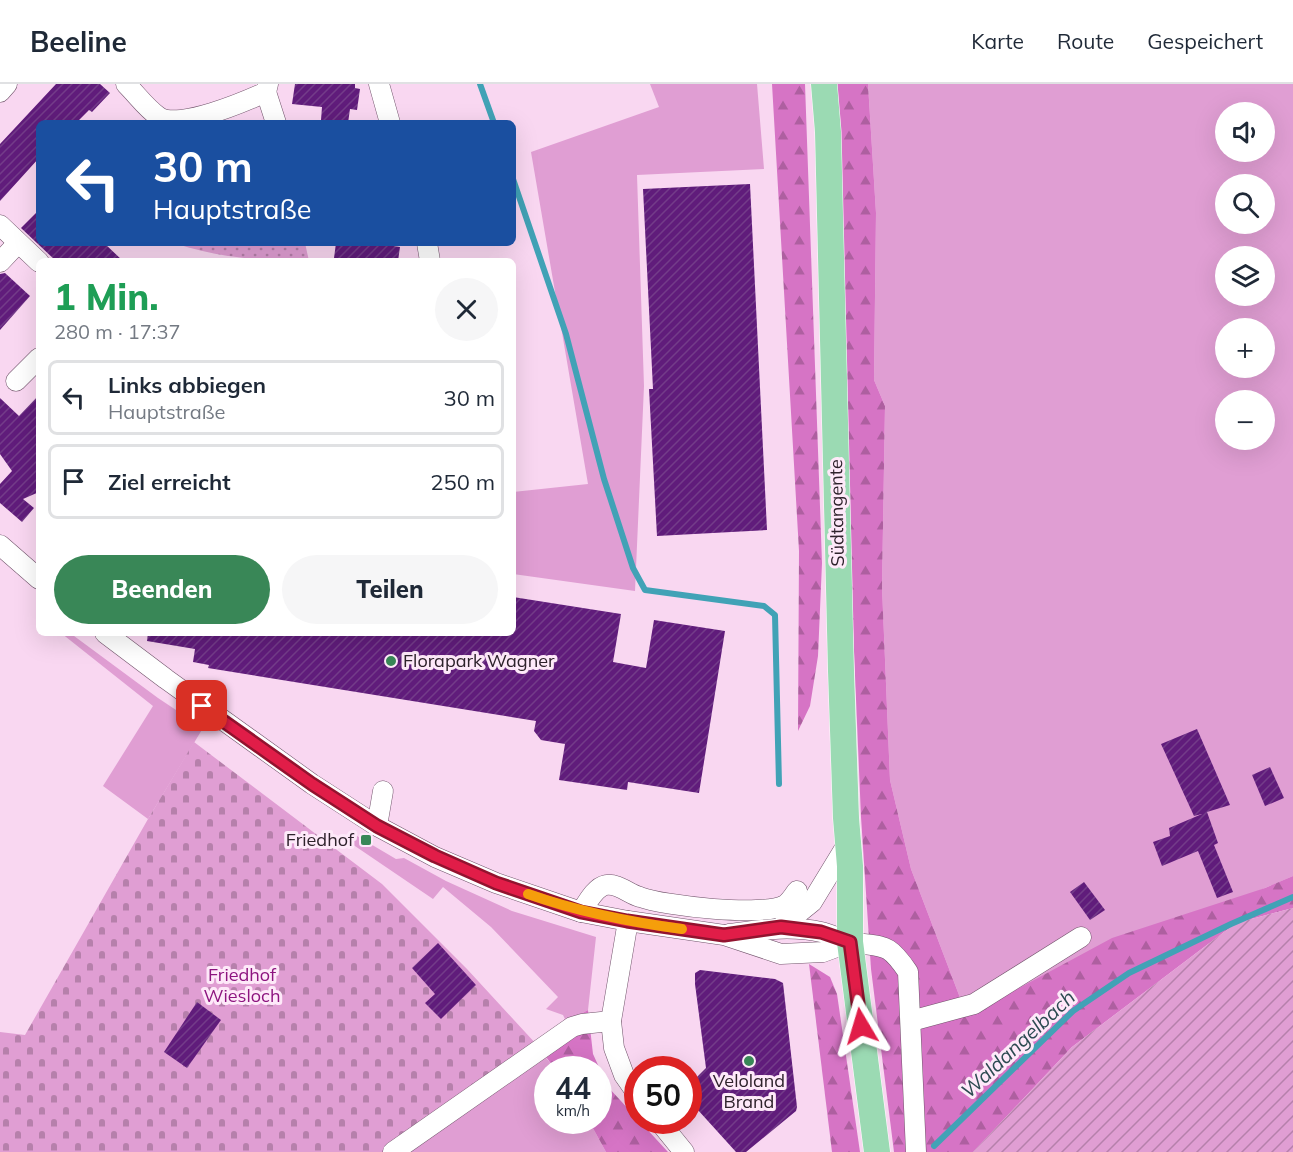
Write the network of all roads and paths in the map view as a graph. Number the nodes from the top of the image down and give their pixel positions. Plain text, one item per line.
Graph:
1 (7, 84) edge
2 (126, 84) edge
3 (378, 84) edge
4 (824, 84) edge
5 (267, 88) edge
6 (0, 92) edge
7 (169, 120) edge
8 (177, 120) edge
9 (275, 120) edge
10 (389, 120) edge
11 (0, 225) edge
12 (18, 243) junction
13 (36, 259) edge
14 (0, 262) edge
15 (36, 361) edge
16 (16, 381) dead end
17 (0, 545) edge
18 (36, 576) edge
19 (109, 636) edge
20 (383, 791) dead end
21 (377, 826) junction
22 (848, 843) junction
23 (797, 891) dead end
24 (581, 912) junction
25 (627, 921) junction
26 (781, 927) junction
27 (724, 935) junction
28 (1081, 937) dead end
29 (850, 942) junction
30 (610, 1021) junction
31 (911, 1021) junction
32 (624, 1075) edge
33 (669, 1134) edge
34 (393, 1152) edge
35 (684, 1152) edge
36 (877, 1152) edge
37 (916, 1152) edge

1 - 6 street
2 - 7 street
3 - 10 street
4 - 22 main road, Südtangente
5 - 8 street
5 - 9 street
11 - 12 street
12 - 13 street
12 - 14 street
15 - 16 street
17 - 18 street
19 - 21 street
20 - 21 street
21 - 24 street
22 - 26 street
22 - 29 main road, Südtangente
23 - 24 street
24 - 25 street
25 - 27 street
25 - 30 street
26 - 27 street
26 - 29 street
27 - 29 street
28 - 31 street
29 - 31 street
29 - 36 main road, Südtangente
30 - 32 street
30 - 34 street
31 - 37 street
33 - 35 street

